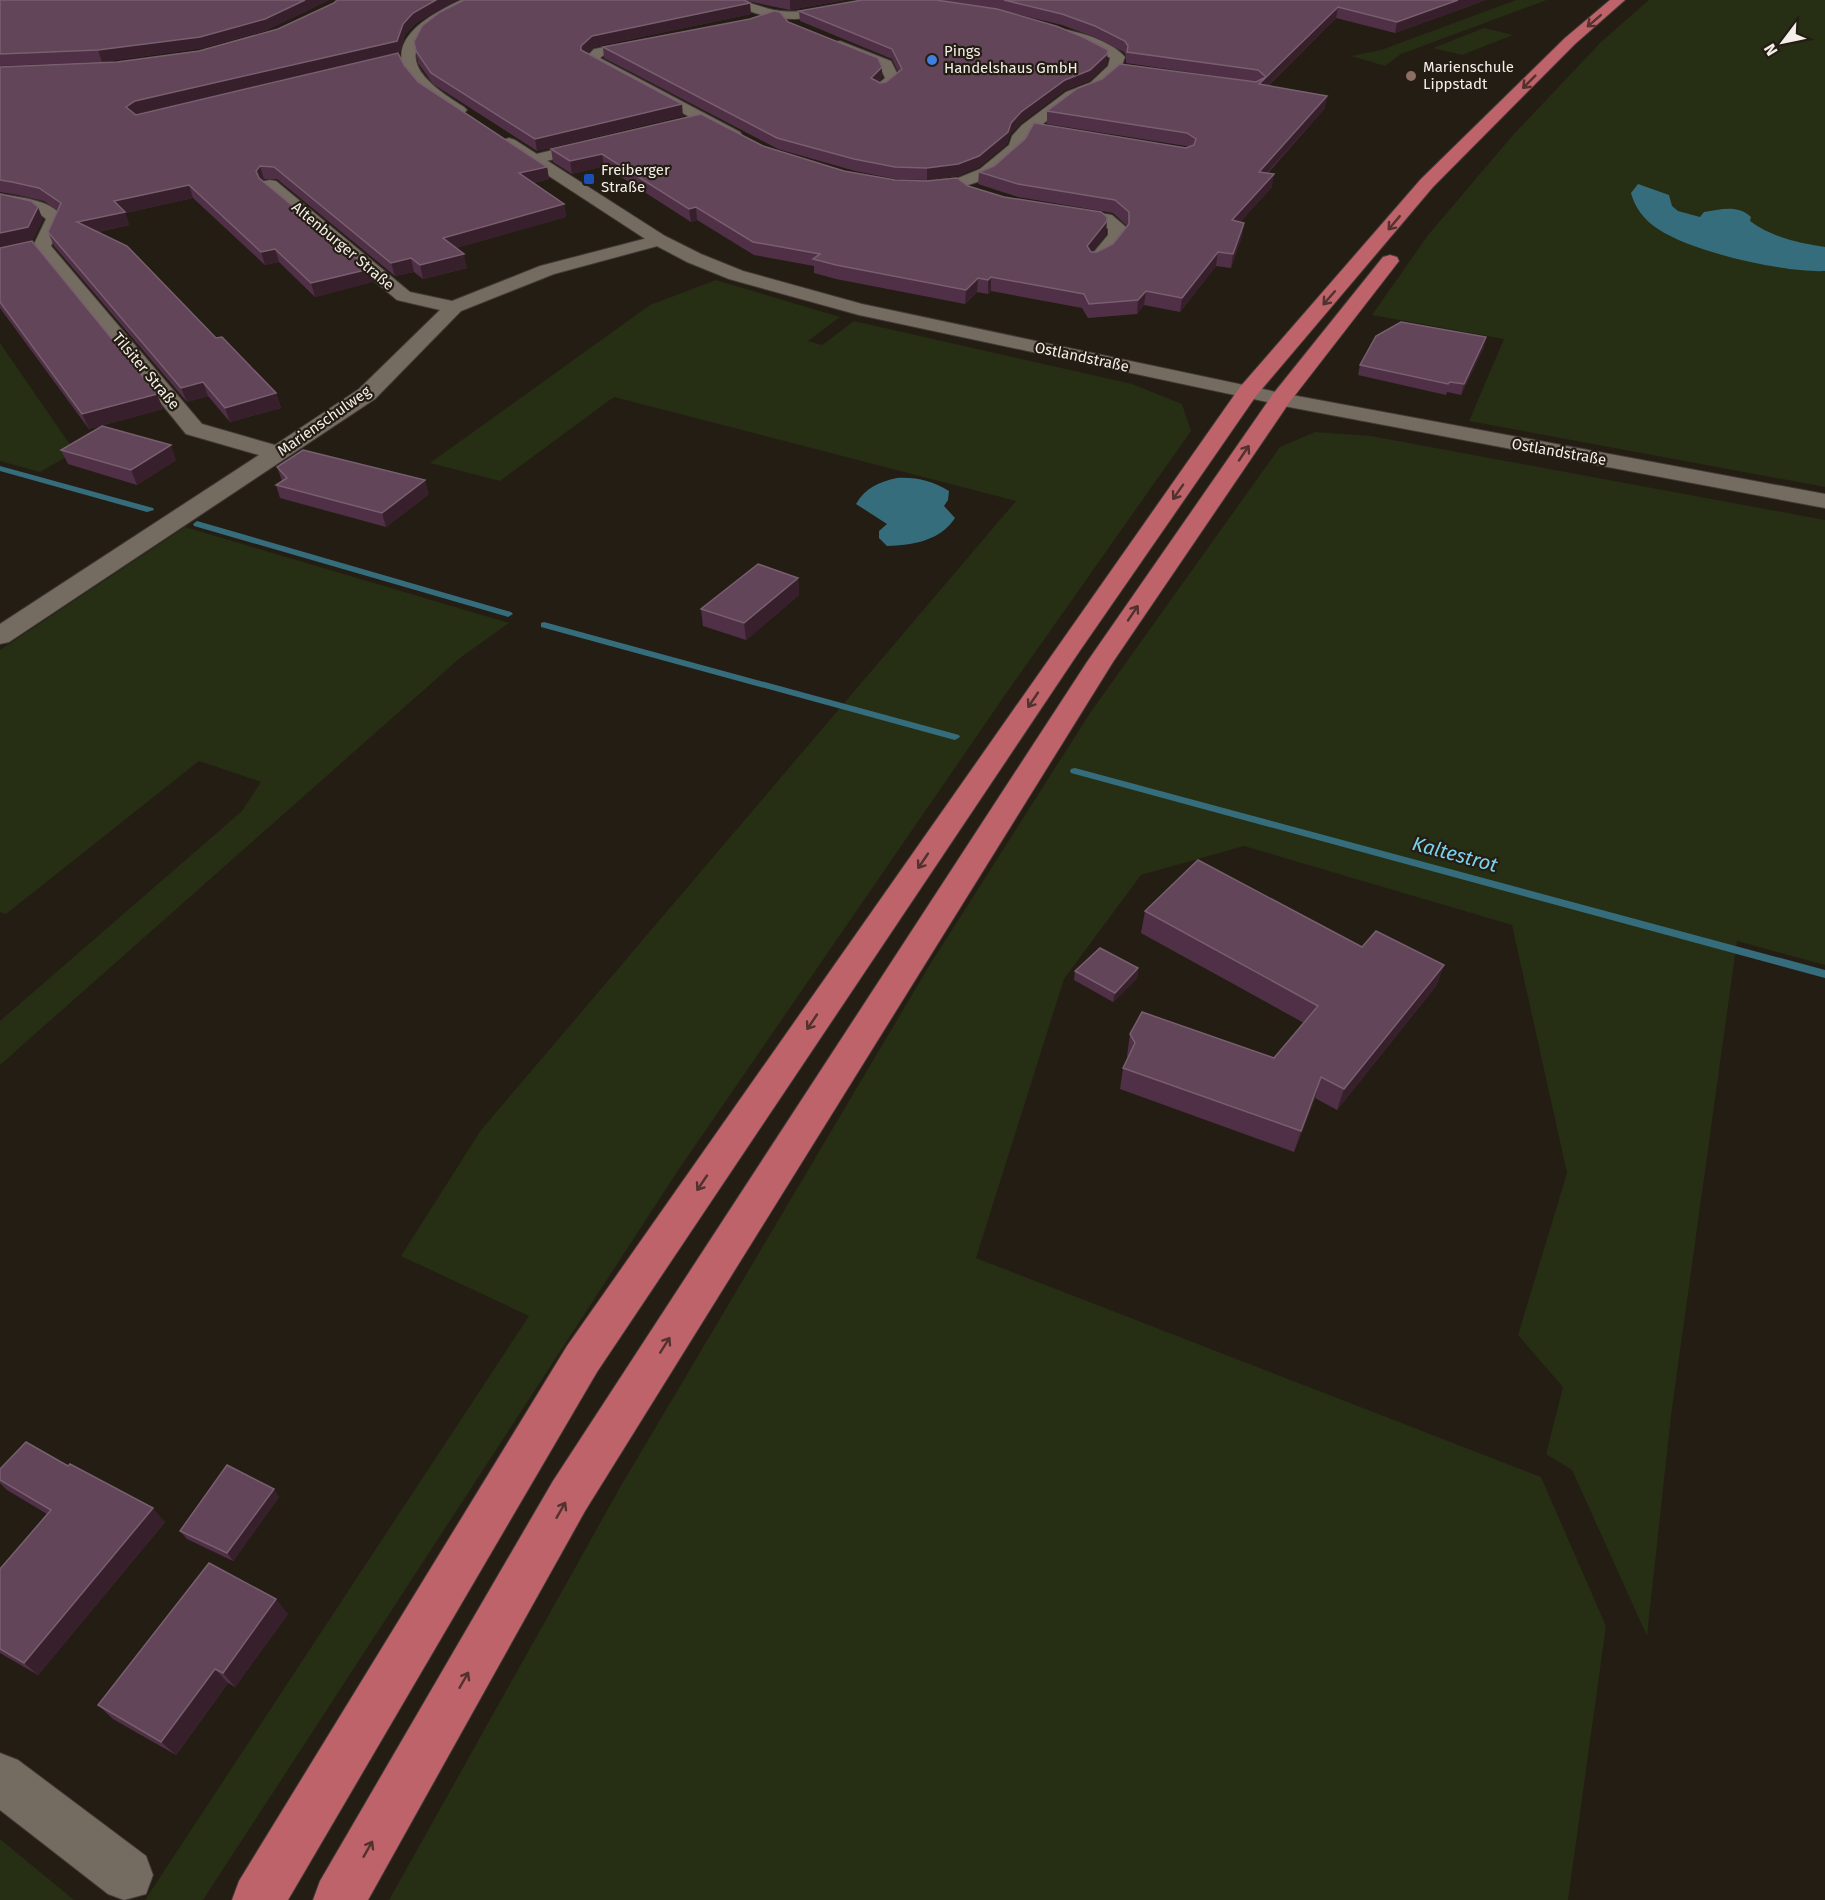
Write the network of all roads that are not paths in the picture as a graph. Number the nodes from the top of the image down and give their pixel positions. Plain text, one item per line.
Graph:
1 (472, 0) edge
2 (735, 0) edge
3 (1626, 2) edge
4 (862, 3) edge
5 (780, 16) junction
6 (750, 23) edge
7 (1052, 29) edge
8 (804, 31) edge
9 (825, 39) edge
10 (657, 41) edge
11 (1581, 52) dead end
12 (880, 88) edge
13 (701, 119) junction
14 (476, 121) edge
15 (679, 124) edge
16 (1028, 128) junction
17 (1051, 132) edge
18 (495, 134) edge
19 (613, 141) edge
20 (751, 144) edge
21 (534, 159) junction
22 (961, 183) junction
23 (270, 185) edge
24 (906, 186) edge
25 (979, 195) edge
26 (0, 199) edge
27 (1050, 210) edge
28 (659, 240) junction
29 (1403, 245) dead end
30 (42, 246) junction
31 (21, 251) edge
32 (1096, 259) edge
33 (454, 307) junction
34 (1264, 396) junction
35 (278, 453) junction
36 (1825, 501) edge
37 (0, 636) edge
38 (0, 1778) edge
39 (127, 1875) dead end
40 (258, 1900) edge
41 (339, 1900) edge

1 - 14 street
2 - 5 street
3 - 11 main road
3 -> 34 main road
4 - 5 street
5 - 6 street
5 - 8 street
7 - 16 street
9 - 12 street
10 - 13 street
13 - 15 street
13 - 20 street
16 - 17 street
16 - 22 street
18 - 21 street, Ostlandstraße
19 - 21 street
21 - 28 street, Ostlandstraße
22 - 24 street
22 - 25 street
23 - 33 street, Altenburger Straße
26 - 30 street
27 - 32 street
28 - 33 street, Marienschulweg
28 - 34 street, Ostlandstraße
29 - 34 main road
30 - 31 street
30 - 35 street, Tilsiter Straße
33 - 35 street, Marienschulweg
34 - 36 street, Ostlandstraße
34 -> 40 main road
41 -> 34 main road
35 - 37 street, Marienschulweg
38 - 39 street

